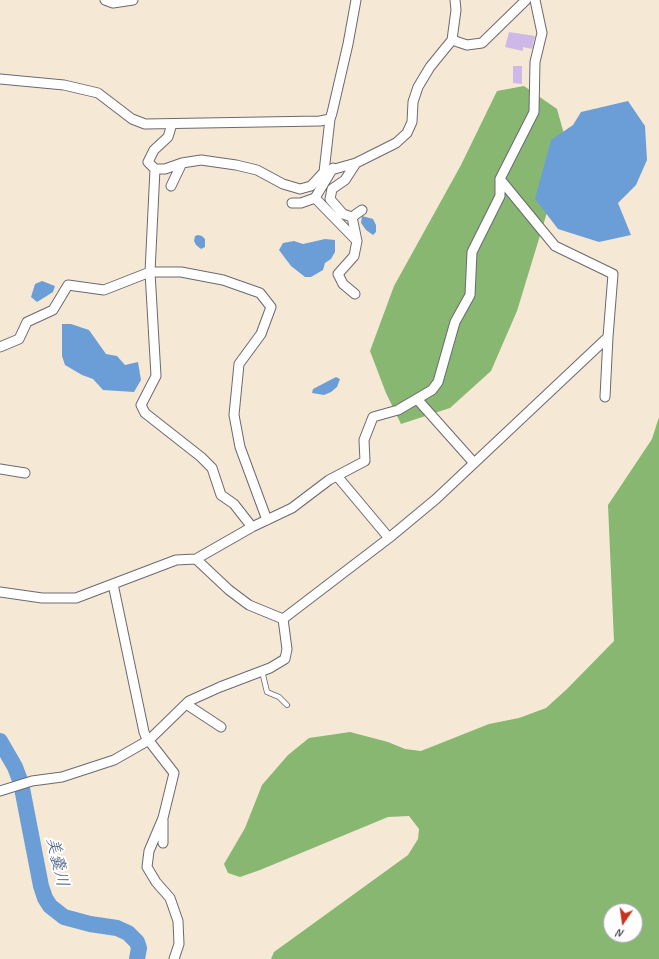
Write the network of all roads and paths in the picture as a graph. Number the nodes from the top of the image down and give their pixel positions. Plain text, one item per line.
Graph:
1 (105, 0) edge
2 (133, 0) edge
3 (356, 0) edge
4 (455, 0) edge
5 (526, 0) edge
6 (535, 0) edge
7 (452, 40) junction
8 (0, 79) edge
9 (330, 119) junction
10 (172, 124) junction
11 (182, 163) junction
12 (356, 163) junction
13 (333, 168) junction
14 (155, 169) junction
15 (324, 172) junction
16 (500, 180) junction
17 (171, 186) dead end
18 (316, 198) junction
19 (292, 203) dead end
20 (362, 210) dead end
21 (352, 217) junction
22 (357, 241) junction
23 (150, 272) junction
24 (355, 294) dead end
25 (608, 337) junction
26 (0, 347) edge
27 (605, 397) dead end
28 (417, 399) junction
29 (474, 463) junction
30 (0, 469) edge
31 (25, 473) dead end
32 (337, 476) junction
33 (267, 520) junction
34 (252, 527) junction
35 (389, 538) junction
36 (196, 559) junction
37 (113, 584) junction
38 (0, 592) edge
39 (283, 619) junction
40 (262, 671) junction
41 (186, 704) junction
42 (287, 705) dead end
43 (221, 727) dead end
44 (149, 740) junction
45 (5, 790) edge
46 (163, 818) junction
47 (163, 843) dead end
48 (174, 959) edge

1 - 2 street
3 - 9 street
4 - 7 street
5 - 7 street
6 - 16 street
7 - 12 street
8 - 10 street
9 - 10 street
9 - 15 street
10 - 14 street
11 - 14 street
11 - 15 street
11 - 17 street
12 - 13 street
12 - 21 street
13 - 15 street
13 - 18 street
14 - 23 street
16 - 25 street
16 - 28 street
18 - 19 street
18 - 22 street
20 - 21 street
21 - 22 street
22 - 24 street
23 - 26 street
23 - 33 street
23 - 34 street
25 - 27 street
25 - 29 street
28 - 29 street
28 - 32 street
29 - 35 street
30 - 31 street
32 - 33 street
32 - 35 street
33 - 34 street
34 - 36 street
35 - 39 street
36 - 37 street
36 - 39 street
37 - 38 street
37 - 44 street
39 - 40 street
40 - 41 street
40 - 42 lane
41 - 43 street
41 - 44 street
44 - 45 street
44 - 46 street
46 - 47 street
46 - 48 street

